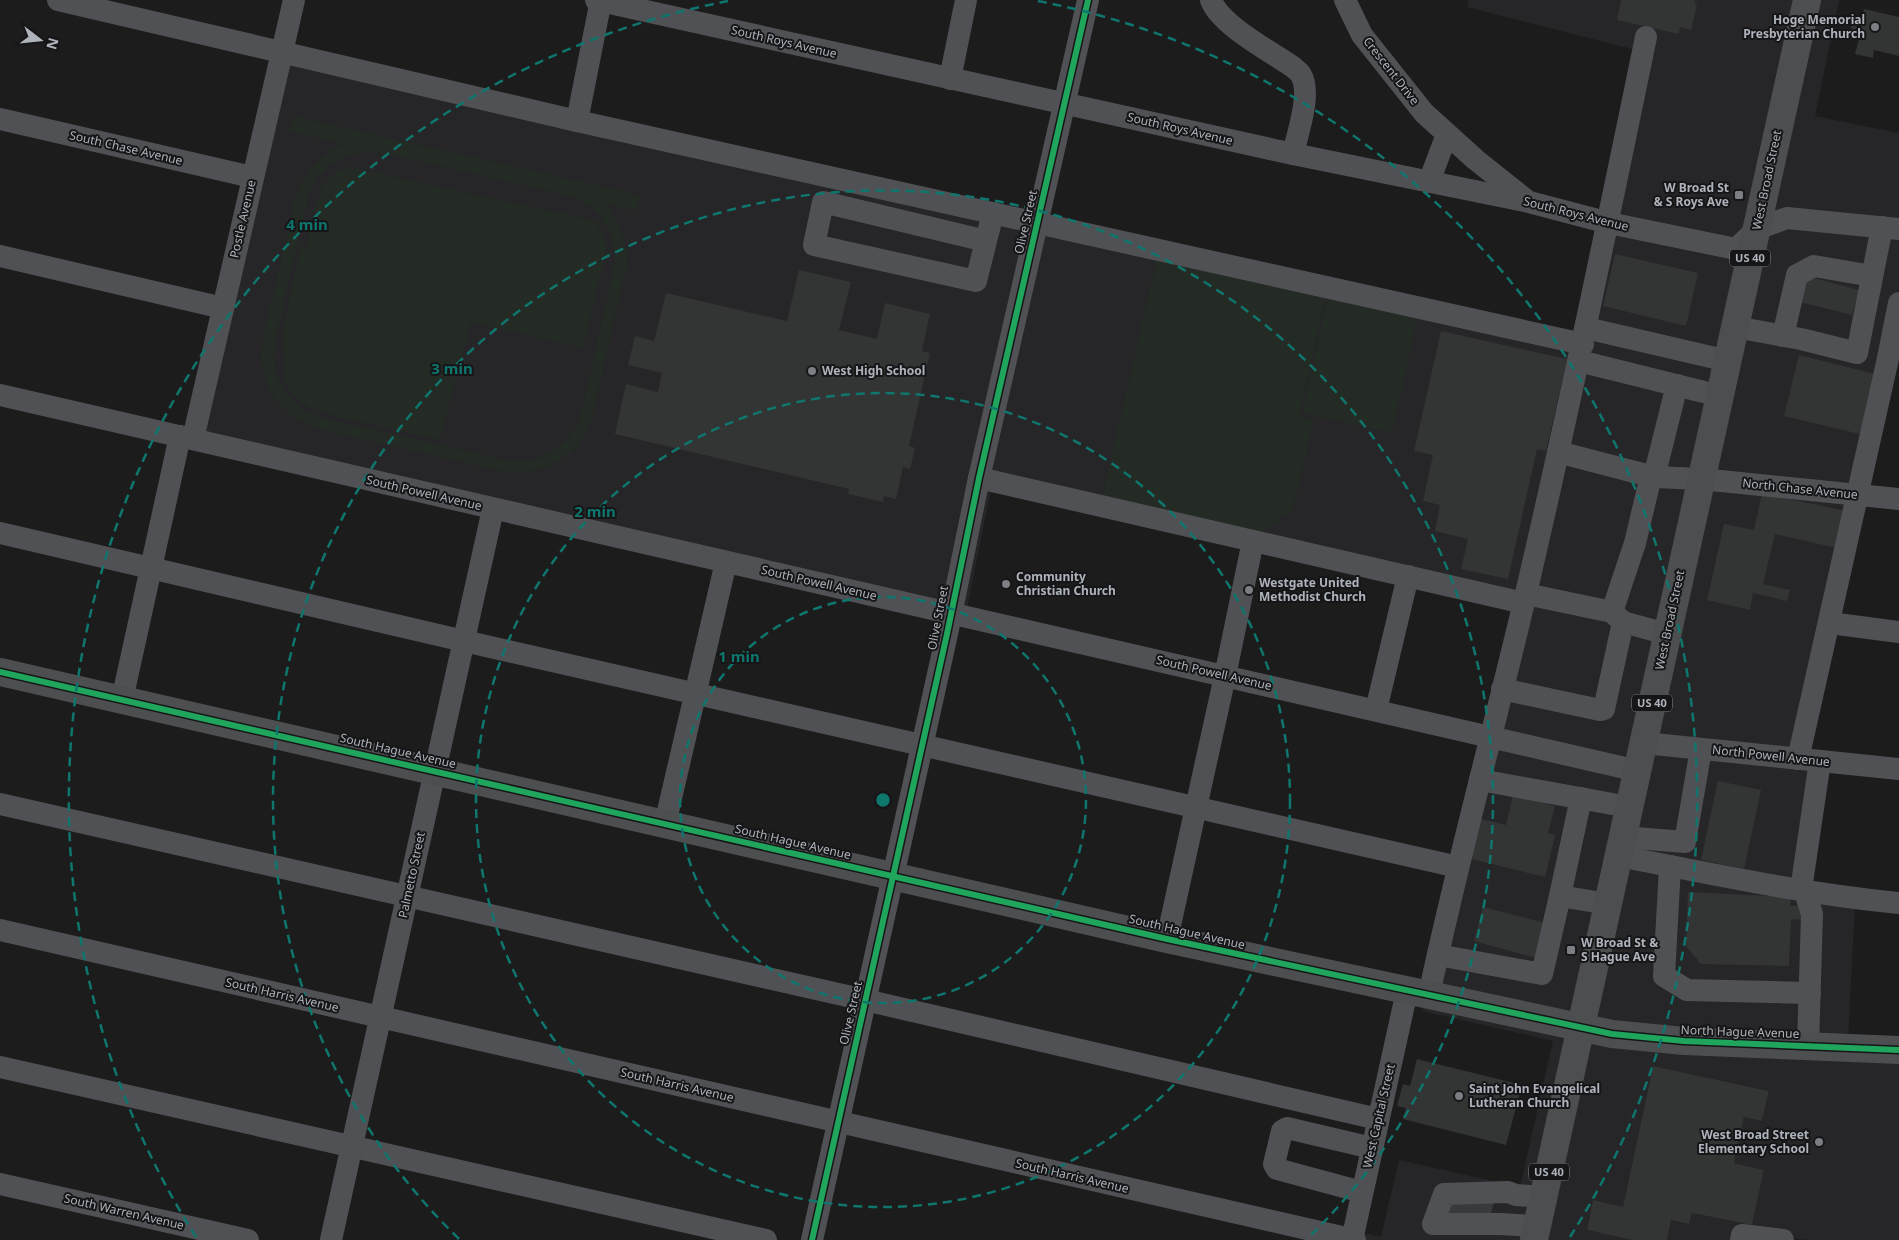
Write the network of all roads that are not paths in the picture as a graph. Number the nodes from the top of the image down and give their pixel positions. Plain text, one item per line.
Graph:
1 (58, 0) edge
2 (294, 0) edge
3 (599, 0) edge
4 (966, 0) edge
5 (1088, 0) edge
6 (1211, 0) edge
7 (1345, 0) edge
8 (1806, 0) edge
9 (1646, 37) dead end
10 (282, 53) junction
11 (950, 79) junction
12 (1065, 103) junction
13 (0, 119) edge
14 (577, 121) junction
15 (1447, 134) junction
16 (1293, 154) junction
17 (252, 177) junction
18 (827, 178) junction
19 (1429, 182) junction
20 (823, 202) junction
21 (1529, 202) junction
22 (993, 213) junction
23 (1609, 222) junction
24 (1037, 223) junction
25 (1890, 228) edge
26 (1757, 229) junction
27 (986, 240) junction
28 (0, 256) edge
29 (1872, 276) junction
30 (1899, 303) edge
31 (223, 308) junction
32 (1735, 327) junction
33 (1783, 336) junction
34 (1647, 342) junction
35 (1582, 344) junction
36 (1728, 361) junction
37 (1893, 364) edge
38 (1640, 376) junction
39 (1677, 385) junction
40 (0, 395) edge
41 (1720, 396) junction
42 (186, 438) junction
43 (1558, 452) junction
44 (1652, 476) junction
45 (979, 478) junction
46 (1702, 479) junction
47 (1857, 494) junction
48 (1899, 499) edge
49 (493, 509) junction
50 (0, 533) edge
51 (1253, 541) junction
52 (726, 562) junction
53 (150, 568) junction
54 (1408, 576) junction
55 (1525, 598) junction
56 (951, 613) junction
57 (1618, 617) junction
58 (1830, 623) junction
59 (1899, 632) edge
60 (1667, 634) junction
61 (464, 642) junction
62 (0, 672) edge
63 (1226, 676) junction
64 (1502, 689) junction
65 (694, 694) junction
66 (122, 700) junction
67 (1376, 710) junction
68 (1490, 737) junction
69 (1644, 743) junction
70 (923, 745) junction
71 (1702, 749) junction
72 (1809, 760) junction
73 (1899, 769) edge
74 (1638, 771) junction
75 (435, 772) junction
76 (1480, 780) junction
77 (1581, 798) junction
78 (0, 804) edge
79 (1195, 807) junction
80 (1630, 807) junction
81 (665, 824) junction
82 (1621, 846) junction
83 (1670, 866) junction
84 (1458, 867) junction
85 (894, 877) junction
86 (1804, 891) junction
87 (1560, 896) junction
88 (407, 897) junction
89 (1899, 903) edge
90 (1608, 904) junction
91 (0, 930) edge
92 (1167, 939) junction
93 (1438, 955) junction
94 (1810, 993) junction
95 (1418, 994) junction
96 (865, 1000) junction
97 (381, 1017) junction
98 (1582, 1028) junction
99 (1808, 1046) junction
100 (1899, 1050) edge
101 (0, 1067) edge
102 (1378, 1119) junction
103 (837, 1122) junction
104 (352, 1146) junction
105 (1372, 1148) junction
106 (0, 1184) edge
107 (1362, 1192) junction
108 (1508, 1192) junction
109 (1543, 1197) junction
110 (1468, 1215) edge
111 (1500, 1224) junction
112 (1536, 1233) edge
113 (248, 1240) edge
114 (331, 1240) edge
115 (766, 1240) edge
116 (812, 1240) edge
117 (1353, 1240) edge
118 (1741, 1240) edge
119 (1783, 1240) edge

1 - 10 street
2 - 10 street, Postle Avenue
3 - 11 street, South Roys Avenue
3 - 14 street
4 - 11 street
5 - 12 street, Olive Street
6 - 16 street
7 - 15 street, Crescent Drive
8 - 26 main road, West Broad Street / US 40
9 - 23 street, West Capital Street
10 - 14 street
10 - 17 street, Postle Avenue
11 - 12 street, South Roys Avenue
12 - 16 street, South Roys Avenue
12 - 24 street, Olive Street
13 - 17 street, South Chase Avenue
14 - 18 street
15 - 19 street
15 - 21 street, Crescent Drive
16 - 19 street, South Roys Avenue
17 - 31 street, Postle Avenue
18 - 20 street
18 - 22 street
19 - 21 street, South Roys Avenue
20 - 27 street
20 - 27 street
21 - 23 street, South Roys Avenue
22 - 24 street
22 - 27 street
23 - 26 street, South Roys Avenue
23 - 35 street, West Capital Street
24 - 35 street
24 - 45 street, Olive Street
25 - 26 street
25 - 29 street
26 - 32 main road, West Broad Street / US 40
28 - 31 street
29 - 33 street
29 - 33 street
30 - 37 street
31 - 42 street, Postle Avenue
32 - 33 street
32 - 36 main road, West Broad Street / US 40
34 - 35 street
34 - 36 street
34 - 38 street
35 - 38 street
35 - 43 street, West Capital Street
36 - 41 main road, West Broad Street / US 40
37 - 47 street
38 - 39 street
39 - 41 street
39 - 44 street
40 - 42 street, South Powell Avenue
41 - 46 main road, West Broad Street / US 40
42 - 49 street, South Powell Avenue
42 - 53 street, Postle Avenue
43 - 44 street, North Chase Avenue
43 - 55 street, West Capital Street
44 - 46 street, North Chase Avenue
44 - 57 street
45 - 51 street
45 - 56 street, Olive Street
46 - 47 street, North Chase Avenue
46 - 60 main road, West Broad Street / US 40
47 - 48 street, North Chase Avenue
47 - 58 street
49 - 52 street, South Powell Avenue
49 - 61 street, Palmetto Street
50 - 53 street
51 - 54 street
51 - 63 street
52 - 56 street, South Powell Avenue
52 - 65 street
53 - 61 street
53 - 66 street, Postle Avenue
54 - 55 street
54 - 67 street
55 - 57 street
55 - 64 street, West Capital Street
56 - 63 street, South Powell Avenue
56 - 70 street, Olive Street
57 - 60 street
57 - 64 street
58 - 59 street
58 - 72 street
60 - 69 main road, West Broad Street / US 40
61 - 65 street
61 - 75 street, Palmetto Street
62 - 66 main road, South Hague Avenue
63 - 67 street, South Powell Avenue
63 - 79 street
64 - 68 street, West Capital Street
65 - 70 street
65 - 81 street
66 - 75 main road, South Hague Avenue
67 - 68 street, South Powell Avenue
68 - 74 street, South Powell Avenue
68 - 76 street, West Capital Street
69 - 71 street, North Powell Avenue
69 - 74 main road, West Broad Street / US 40
70 - 79 street
70 - 85 street, Olive Street
71 - 72 street, North Powell Avenue
71 - 82 street
72 - 73 street, North Powell Avenue
72 - 86 street
74 - 80 main road, West Broad Street / US 40
75 - 81 main road, South Hague Avenue
75 - 88 street, Palmetto Street
76 - 77 street
76 - 84 street, West Capital Street
77 - 80 street
77 - 87 street
78 - 88 street
79 - 84 street
79 - 92 street
80 - 82 main road, West Broad Street / US 40
81 - 85 main road, South Hague Avenue
82 - 83 street
82 - 90 main road, West Broad Street / US 40
83 - 86 street
83 - 94 street
84 - 93 street, West Capital Street
85 - 92 main road, South Hague Avenue
85 - 96 street, Olive Street
86 - 89 street
86 - 94 street
87 - 90 street
87 - 93 street
88 - 96 street
88 - 97 street, Palmetto Street
90 - 98 main road, West Broad Street / US 40
91 - 97 street, South Harris Avenue
92 - 95 main road, South Hague Avenue
93 - 95 street, West Capital Street
94 - 99 street
95 - 98 main road, South Hague Avenue
95 - 102 street, West Capital Street
96 - 102 street
96 - 103 street, Olive Street
97 - 103 street, South Harris Avenue
97 - 104 street, Palmetto Street
98 - 99 main road, North Hague Avenue
98 - 109 main road, West Broad Street / US 40
99 - 100 main road, North Hague Avenue
101 - 104 street
102 - 105 street, West Capital Street
103 - 116 street, Olive Street
103 - 117 street, South Harris Avenue
104 - 114 street, Palmetto Street
104 - 115 street
105 - 107 street, West Capital Street
105 - 107 street
106 - 113 street, South Warren Avenue
107 - 117 street, West Capital Street
108 - 109 street
108 - 110 street
108 - 111 street
109 - 112 main road, West Broad Street / US 40
110 - 111 street
111 - 112 street
118 - 119 street

